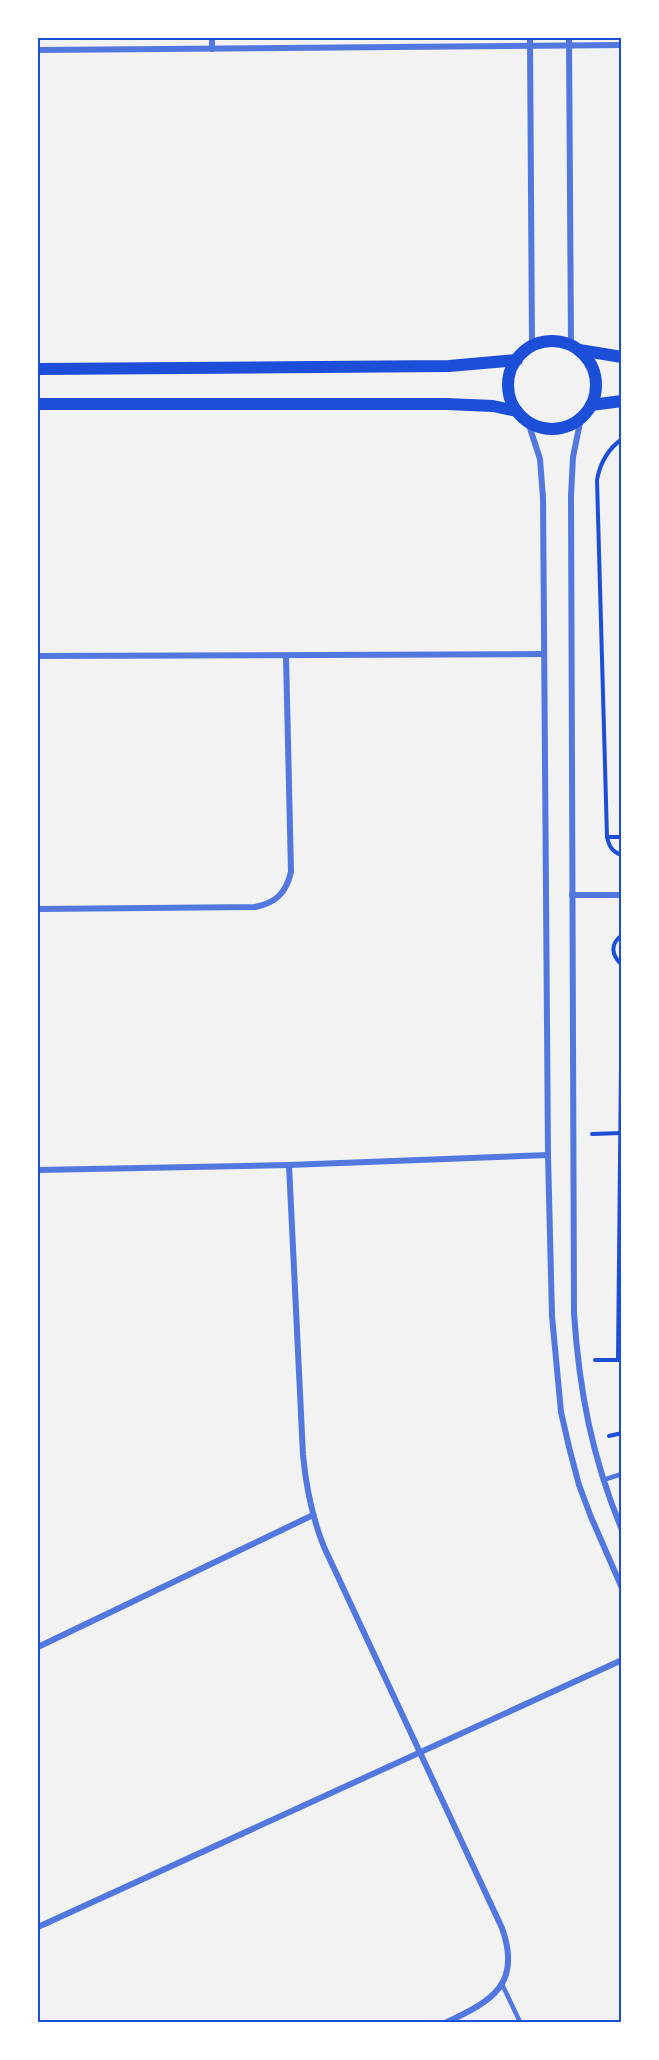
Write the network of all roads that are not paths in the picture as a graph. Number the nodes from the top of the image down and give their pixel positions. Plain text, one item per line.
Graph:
1 (212, 38) edge
2 (530, 38) edge
3 (569, 38) edge
4 (621, 45) edge
5 (530, 46) junction
6 (569, 46) junction
7 (212, 49) junction
8 (38, 50) edge
9 (532, 346) junction
10 (575, 347) junction
11 (621, 357) edge
12 (517, 360) junction
13 (38, 369) edge
14 (621, 401) edge
15 (38, 404) edge
16 (591, 405) junction
17 (517, 411) junction
18 (581, 418) junction
19 (528, 422) junction
20 (544, 654) junction
21 (38, 656) edge
22 (286, 656) junction
23 (572, 895) junction
24 (621, 895) edge
25 (38, 909) edge
26 (548, 1155) junction
27 (289, 1165) junction
28 (38, 1170) edge
29 (621, 1474) edge
30 (603, 1480) junction
31 (313, 1515) junction
32 (621, 1530) edge
33 (621, 1588) edge
34 (38, 1647) edge
35 (621, 1660) edge
36 (420, 1752) junction
37 (38, 1927) edge
38 (502, 1984) junction
39 (447, 2022) edge
40 (520, 2022) edge

1 - 7 street
2 - 5 street
3 - 6 street
4 - 6 street
5 - 6 street
5 - 7 street
5 - 9 street
6 - 10 street
7 - 8 street
9 - 10 main road
9 - 12 main road
10 - 11 main road
10 - 16 main road
12 - 13 main road
12 - 17 main road
14 - 16 main road
15 - 17 main road
16 - 18 main road
17 - 19 main road
18 - 19 main road
18 - 23 street
19 - 20 street
20 - 22 street
20 - 26 street
21 - 22 street
22 - 25 street
23 - 24 street
23 - 30 street
26 - 27 street
26 - 33 street
27 - 28 street
27 - 31 street
29 - 30 lane
30 - 32 street
31 - 34 street
31 - 36 street
35 - 36 street
36 - 37 street
36 - 38 street
38 - 39 street
38 - 40 lane

